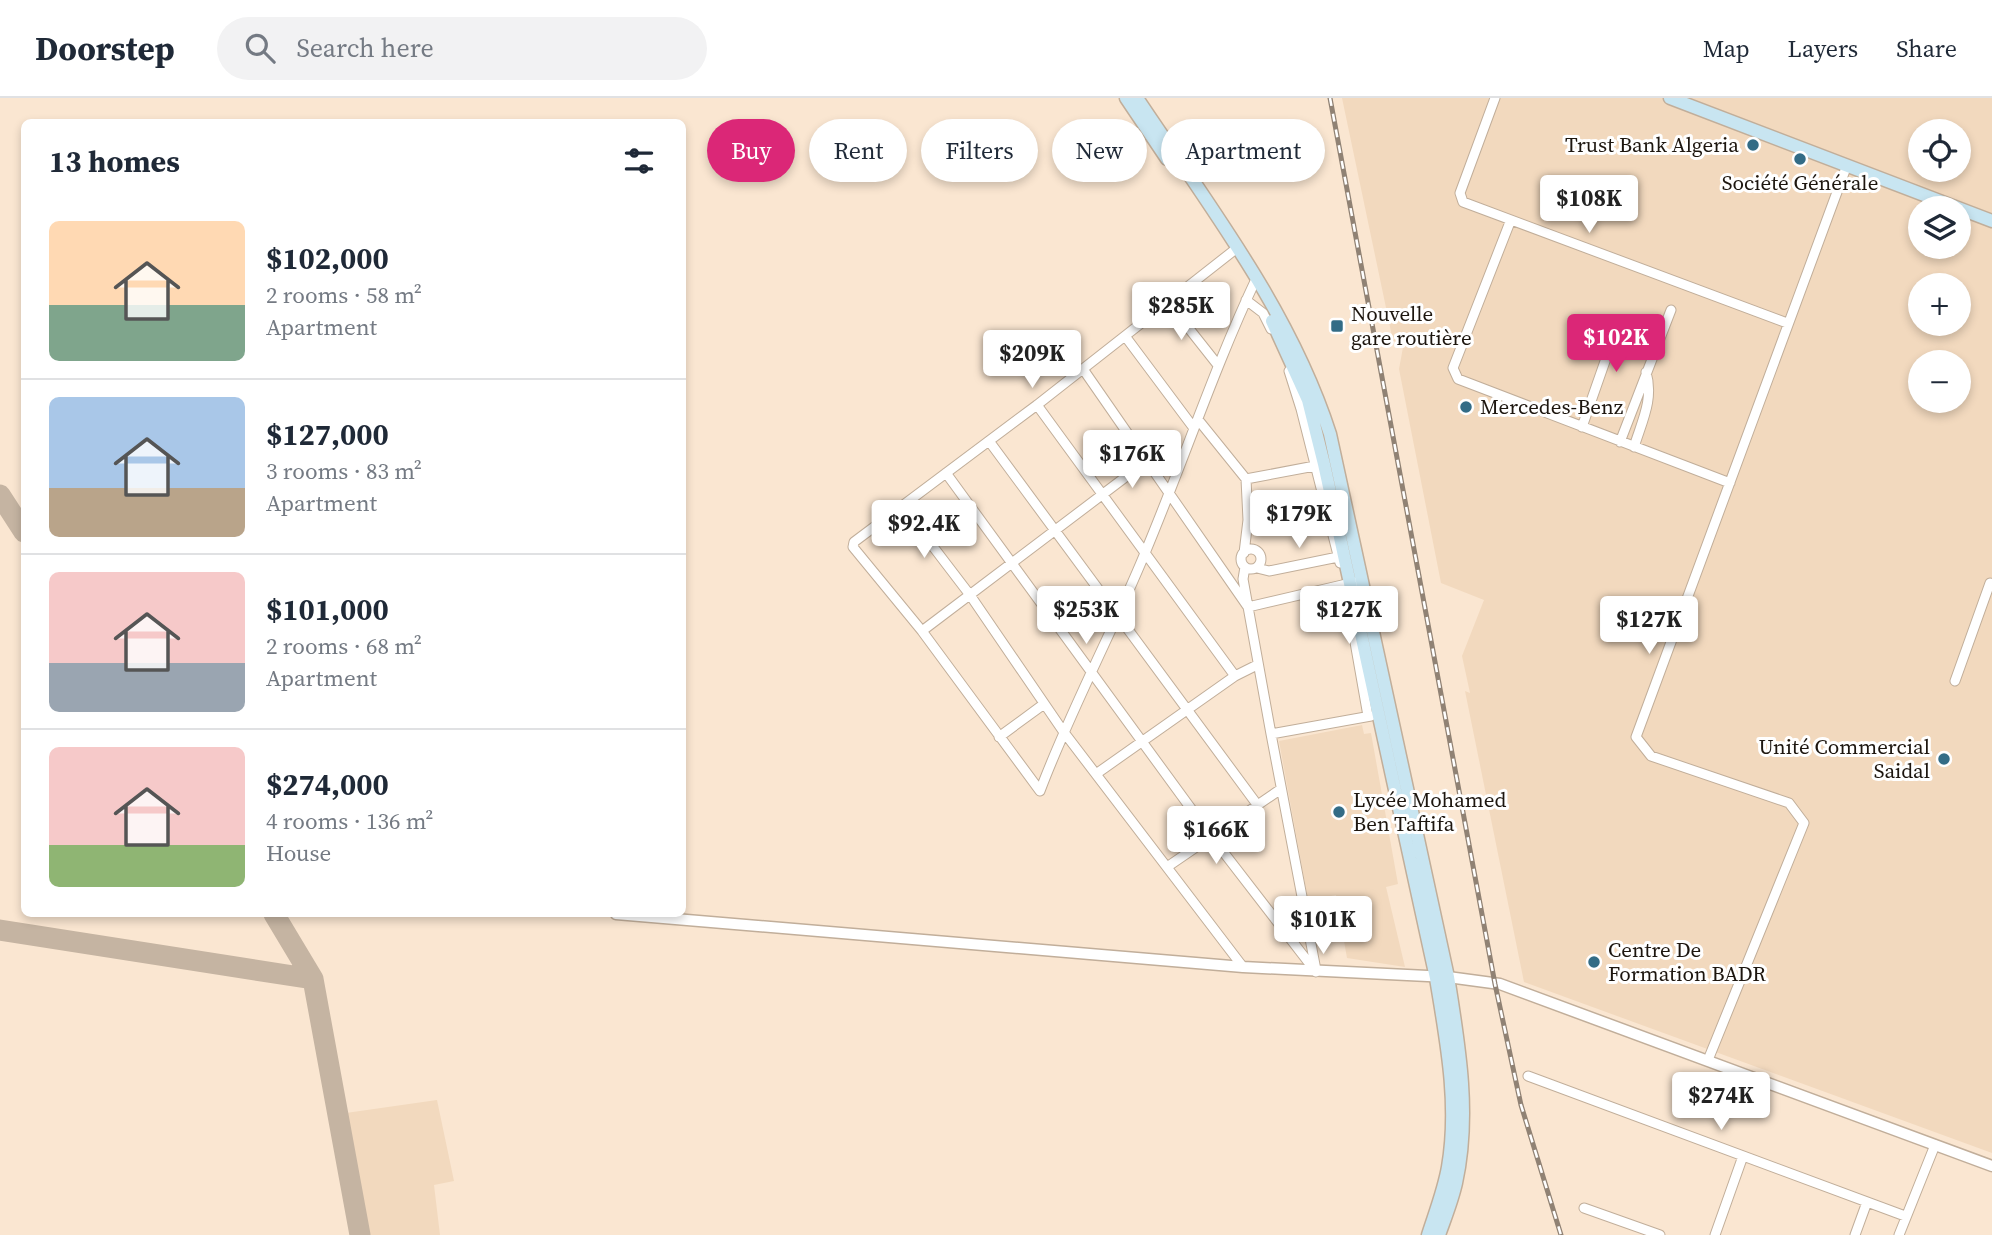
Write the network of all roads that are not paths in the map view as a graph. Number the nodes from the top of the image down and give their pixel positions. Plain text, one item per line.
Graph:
1 (1126, 98) edge
2 (1137, 98) edge
3 (1495, 98) edge
4 (1670, 98) edge
5 (1847, 165) junction
6 (1992, 221) edge
7 (1510, 222) junction
8 (1234, 250) junction
9 (1255, 281) junction
10 (1246, 300) junction
11 (1168, 302) junction
12 (1671, 310) dead end
13 (1787, 323) junction
14 (1125, 336) junction
15 (1659, 340) junction
16 (1217, 364) junction
17 (1083, 369) junction
18 (1646, 372) junction
19 (1037, 405) junction
20 (1197, 425) junction
21 (1582, 427) junction
22 (989, 441) junction
23 (1620, 442) junction
24 (1634, 447) junction
25 (1148, 460) junction
26 (1320, 465) junction
27 (946, 473) junction
28 (1246, 479) junction
29 (1730, 483) junction
30 (1099, 494) junction
31 (1168, 495) junction
32 (902, 506) junction
33 (1055, 529) junction
34 (1244, 553) junction
35 (1144, 555) junction
36 (1338, 557) junction
37 (1012, 562) junction
38 (1245, 567) junction
39 (1257, 568) junction
40 (1353, 582) junction
41 (1990, 583) edge
42 (970, 595) junction
43 (1248, 607) junction
44 (1118, 612) junction
45 (922, 631) junction
46 (1257, 665) junction
47 (1091, 669) junction
48 (1235, 676) junction
49 (1955, 681) dead end
50 (1044, 704) junction
51 (1188, 709) junction
52 (1374, 715) junction
53 (1063, 731) junction
54 (1271, 734) junction
55 (999, 737) junction
56 (1142, 741) junction
57 (1096, 774) junction
58 (1281, 789) junction
59 (1256, 803) junction
60 (1211, 835) junction
61 (1167, 867) junction
62 (652, 917) edge
63 (1244, 967) junction
64 (1316, 972) junction
65 (1442, 977) junction
66 (1708, 1060) junction
67 (1528, 1076) dead end
68 (1935, 1145) junction
69 (1743, 1156) junction
70 (1992, 1166) edge
71 (1867, 1202) junction
72 (1584, 1208) dead end
73 (1905, 1216) junction
74 (1428, 1235) edge
75 (1439, 1235) edge
76 (1660, 1235) edge
77 (1715, 1235) edge
78 (1855, 1235) edge
79 (1899, 1235) edge

1 - 8 main road
2 - 8 main road
3 - 7 street
4 - 5 main road
5 - 6 main road
5 - 13 street
7 - 13 street
7 - 21 street
8 - 9 main road
8 - 11 street
9 - 10 street
9 - 26 main road
9 - 40 main road
10 - 16 street
10 - 26 street
11 - 14 street
11 - 16 street
12 - 15 street
13 - 29 street
14 - 17 street
14 - 20 street
15 - 18 street
15 - 21 street
16 - 20 street
17 - 19 street
17 - 25 street
18 - 23 street
18 - 24 street
19 - 22 street
19 - 30 street
20 - 28 street
20 - 31 street
21 - 23 street
22 - 27 street
22 - 33 street
23 - 24 street
24 - 29 street
25 - 30 street
25 - 31 street
26 - 28 street
26 - 36 street
26 - 40 main road
27 - 32 street
27 - 37 street
28 - 34 street
29 - 66 street
30 - 33 street
30 - 35 street
31 - 35 street
31 - 43 street
32 - 42 street
32 - 45 street
33 - 37 street
33 - 44 street
34 - 38 street
34 - 39 street
35 - 44 street
35 - 48 street
36 - 39 street
36 - 40 street
37 - 42 street
37 - 47 street
38 - 39 street
38 - 43 street
40 - 43 street
40 - 52 main road
40 - 65 main road
41 - 49 street
42 - 45 street
42 - 50 street
43 - 46 street
44 - 47 street
44 - 51 street
45 - 55 street
46 - 48 street
46 - 54 street
47 - 53 street
47 - 56 street
48 - 51 street
50 - 53 street
50 - 55 street
51 - 56 street
51 - 59 street
52 - 54 street
52 - 65 main road
53 - 55 street
53 - 57 street
54 - 58 street
56 - 57 street
56 - 60 street
57 - 61 street
58 - 59 street
58 - 64 street
59 - 60 street
60 - 61 street
60 - 64 street
61 - 63 street
62 - 63 street
63 - 64 street
64 - 65 street
65 - 66 street
65 - 74 main road
65 - 75 main road
66 - 68 street
67 - 69 street
68 - 70 street
68 - 73 street
69 - 71 street
69 - 77 street
71 - 73 street
71 - 78 street
72 - 76 street
73 - 79 street

